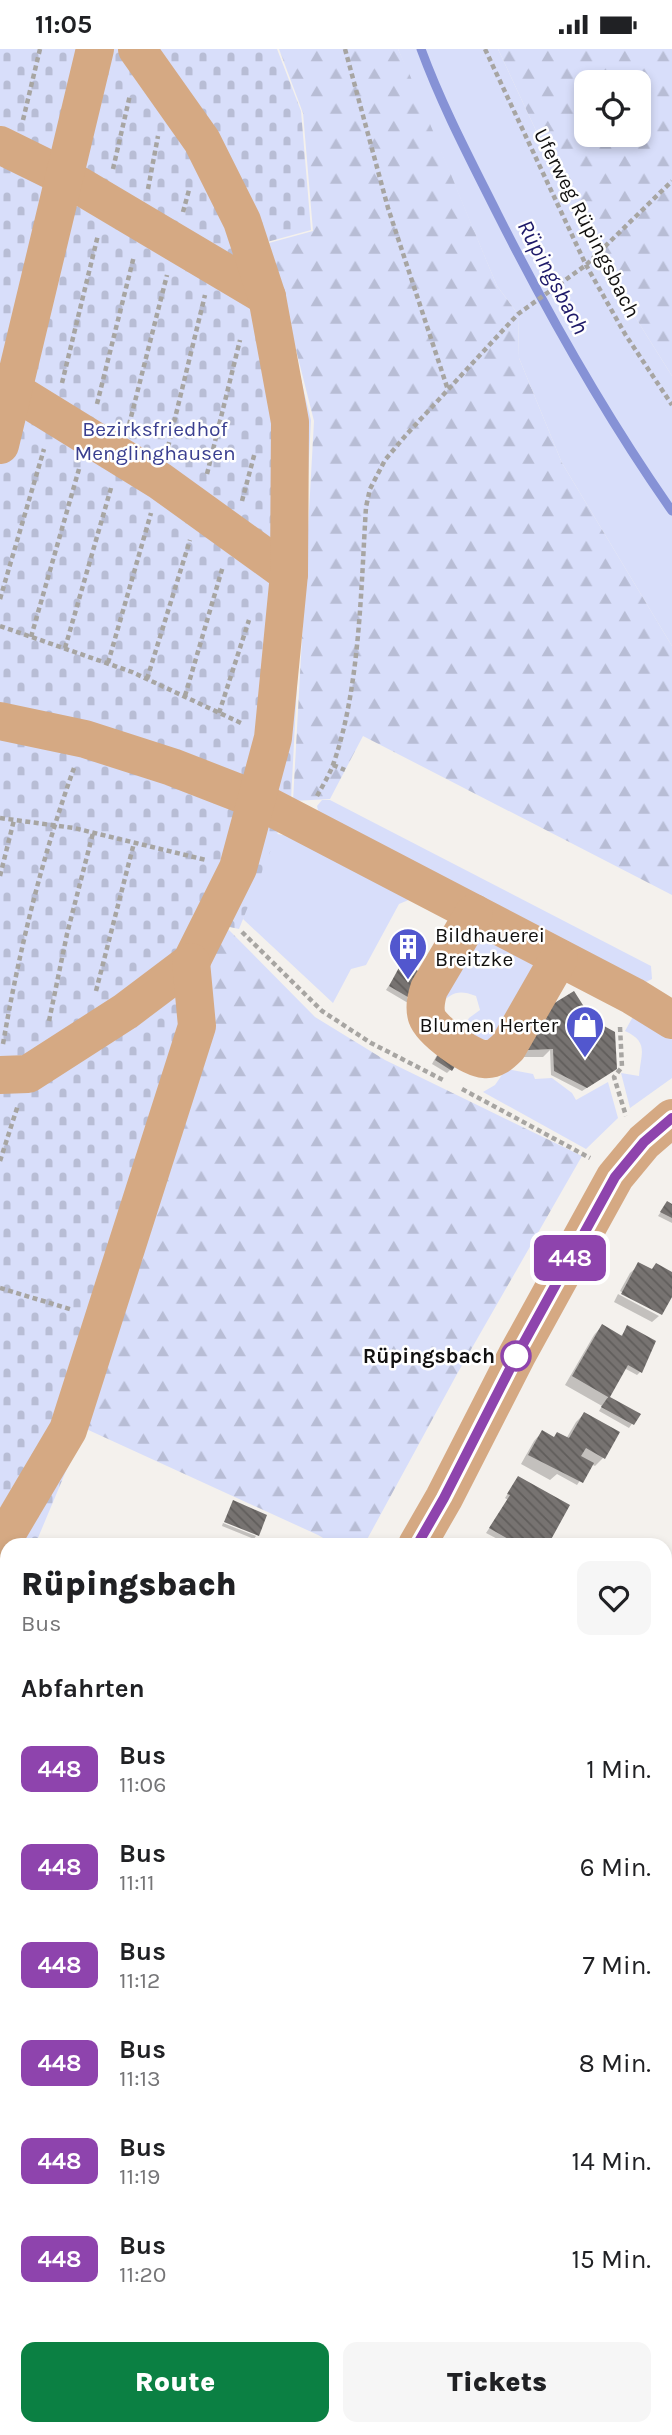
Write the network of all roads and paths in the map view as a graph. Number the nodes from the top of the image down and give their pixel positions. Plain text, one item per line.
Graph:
1 (40, 49) edge
2 (95, 49) edge
3 (345, 49) edge
4 (485, 49) edge
5 (138, 51) edge
6 (166, 90) junction
7 (8, 149) edge
8 (65, 177) junction
9 (672, 181) edge
10 (106, 201) junction
11 (142, 223) junction
12 (584, 267) junction
13 (260, 293) junction
14 (7, 389) edge
15 (448, 390) junction
16 (672, 405) edge
17 (0, 445) edge
18 (256, 449) dead end
19 (199, 510) junction
20 (233, 534) junction
21 (289, 574) junction
22 (252, 611) dead end
23 (0, 626) edge
24 (147, 679) junction
25 (185, 696) junction
26 (219, 713) junction
27 (0, 721) edge
28 (273, 738) junction
29 (85, 739) junction
30 (333, 765) junction
31 (345, 770) dead end
32 (257, 800) junction
33 (0, 818) edge
34 (14, 820) junction
35 (303, 823) junction
36 (54, 825) junction
37 (93, 833) junction
38 (134, 843) junction
39 (0, 876) edge
40 (230, 883) junction
41 (474, 913) junction
42 (559, 958) junction
43 (191, 962) junction
44 (672, 1020) edge
45 (619, 1022) dead end
46 (83, 1038) junction
47 (17, 1066) edge
48 (672, 1118) edge
49 (627, 1120) dead end
50 (592, 1159) dead end
51 (0, 1161) edge
52 (0, 1288) edge
53 (104, 1319) junction
54 (4, 1538) edge
55 (421, 1538) edge

1 - 7 path
2 - 8 street
3 - 15 path
4 - 12 path, Uferweg Rüpingsbach
5 - 6 street
5 - 10 path
6 - 11 path
6 - 13 street
7 - 8 street
8 - 10 street
8 - 14 street
9 - 12 path
10 - 11 street
11 - 13 street
12 - 15 path
12 - 16 path, Uferweg Rüpingsbach
13 - 19 path
13 - 21 street
14 - 17 street
14 - 19 street
15 - 30 path
18 - 20 path
19 - 20 street
19 - 24 path
20 - 21 street
20 - 25 path
21 - 28 street
22 - 26 path
23 - 24 path
24 - 25 path
25 - 26 path
26 - 28 path
27 - 29 street
28 - 32 street
29 - 32 street
29 - 36 path
30 - 31 path
30 - 35 path
32 - 35 street
32 - 40 street
33 - 34 path
34 - 36 path
34 - 39 path
35 - 41 street
36 - 37 path
36 - 47 path
37 - 38 path
37 - 47 path
38 - 40 path
38 - 46 path
40 - 43 street
40 - 50 path
41 - 42 street
41 - 42 street
42 - 44 street
43 - 46 street
43 - 53 street
45 - 49 path
46 - 47 street
47 - 51 path
48 - 55 street
52 - 53 path
53 - 54 street

